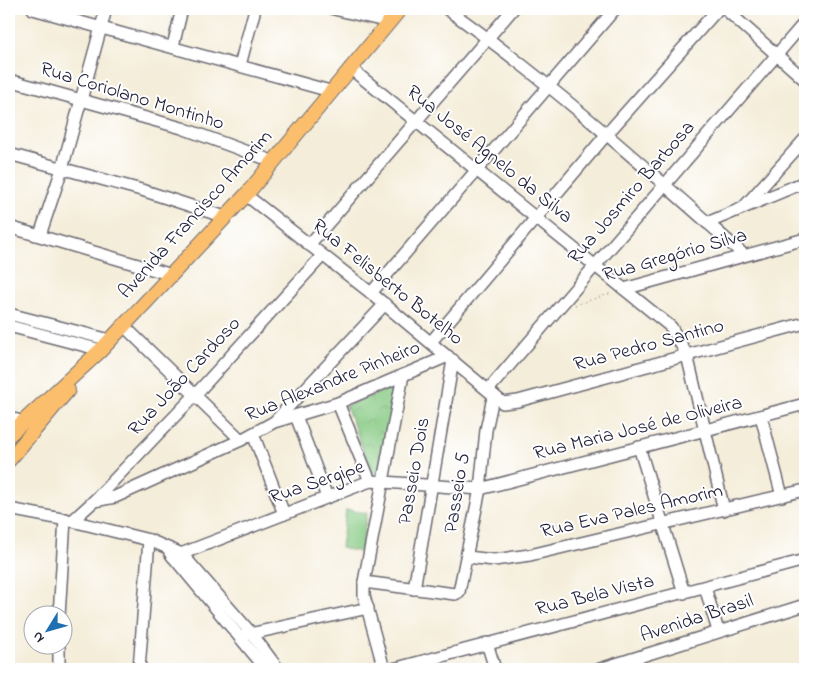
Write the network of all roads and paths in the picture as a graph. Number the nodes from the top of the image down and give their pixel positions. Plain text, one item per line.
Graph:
1 (33, 9) edge
2 (106, 9) edge
3 (182, 9) edge
4 (255, 9) edge
5 (334, 9) edge
6 (400, 9) edge
7 (446, 9) edge
8 (513, 9) edge
9 (615, 9) edge
10 (718, 9) edge
11 (725, 9) edge
12 (389, 22) junction
13 (805, 22) edge
14 (101, 26) junction
15 (488, 38) junction
16 (173, 46) junction
17 (777, 54) junction
18 (240, 65) junction
19 (350, 68) junction
20 (9, 80) edge
21 (805, 80) edge
22 (547, 87) junction
23 (330, 91) junction
24 (81, 101) junction
25 (418, 121) junction
26 (606, 135) junction
27 (805, 139) edge
28 (9, 154) edge
29 (272, 161) junction
30 (62, 169) junction
31 (478, 170) junction
32 (805, 182) edge
33 (665, 185) junction
34 (246, 195) junction
35 (743, 208) junction
36 (225, 217) junction
37 (537, 218) junction
38 (707, 223) junction
39 (9, 227) edge
40 (40, 235) junction
41 (805, 239) edge
42 (309, 245) junction
43 (744, 255) junction
44 (322, 256) junction
45 (595, 264) junction
46 (172, 275) junction
47 (624, 289) junction
48 (371, 293) junction
49 (385, 304) junction
50 (572, 306) dead end
51 (9, 314) edge
52 (805, 323) edge
53 (9, 326) edge
54 (124, 326) junction
55 (431, 342) junction
56 (105, 345) junction
57 (687, 355) junction
58 (450, 358) junction
59 (403, 375) junction
60 (71, 380) junction
61 (196, 394) junction
62 (496, 397) junction
63 (338, 403) junction
64 (805, 404) edge
65 (296, 416) junction
66 (761, 416) junction
67 (9, 418) edge
68 (23, 422) junction
69 (274, 422) junction
70 (39, 425) junction
71 (703, 430) junction
72 (253, 434) junction
73 (9, 435) edge
74 (241, 440) junction
75 (639, 448) junction
76 (9, 460) edge
77 (370, 480) junction
78 (385, 482) junction
79 (431, 486) junction
80 (480, 489) junction
81 (805, 490) edge
82 (782, 496) junction
83 (327, 497) junction
84 (94, 501) junction
85 (9, 508) edge
86 (724, 510) junction
87 (284, 514) junction
88 (68, 520) junction
89 (662, 525) junction
90 (149, 540) junction
91 (178, 556) junction
92 (467, 557) junction
93 (805, 560) edge
94 (364, 582) junction
95 (705, 588) junction
96 (414, 589) junction
97 (684, 593) junction
98 (805, 605) edge
99 (60, 606) edge
100 (368, 608) junction
101 (718, 631) junction
102 (252, 634) junction
103 (237, 635) junction
104 (487, 643) junction
105 (59, 656) edge
106 (58, 669) edge
107 (139, 669) edge
108 (266, 669) edge
109 (278, 669) edge
110 (384, 669) edge
111 (393, 669) edge
112 (495, 669) edge
113 (600, 669) edge

1 - 14 street
2 - 14 street
3 - 16 street
4 - 18 street
5 - 12 street
6 - 12 main road, Avenida Francisco Amorim
7 - 15 street
8 - 15 street
9 - 22 street
10 - 26 street
11 - 17 street
12 - 19 main road, Avenida Francisco Amorim
13 - 17 street, Rua Josmiro Barbosa
14 - 16 street
14 - 24 street
15 - 22 street
15 - 25 street
16 - 18 street
17 - 21 street
17 - 33 street, Rua Josmiro Barbosa
18 - 23 street
19 - 23 main road, Avenida Francisco Amorim
19 - 25 street, Rua José Agnelo da Silva
20 - 24 street, Rua Coriolano Montinho
22 - 26 street
22 - 31 street
23 - 29 main road, Avenida Francisco Amorim
24 - 29 street, Rua Coriolano Montinho
24 - 30 street
25 - 31 street, Rua José Agnelo da Silva
25 - 42 street
26 - 33 street
26 - 37 street
27 - 35 street
28 - 30 street
29 - 34 main road, Avenida Francisco Amorim
30 - 36 street
30 - 40 street
31 - 37 street, Rua José Agnelo da Silva
31 - 48 street
32 - 35 street
33 - 38 street
33 - 45 street, Rua Josmiro Barbosa
34 - 36 main road, Avenida Francisco Amorim
34 - 42 street, Rua Felisberto Botelho
35 - 38 street
36 - 46 main road, Avenida Francisco Amorim
37 - 45 street, Rua José Agnelo da Silva
37 - 55 street
38 - 43 street
39 - 40 street
40 - 46 street
41 - 43 street, Rua Gregório Silva
42 - 44 street, Rua Felisberto Botelho
43 - 47 street, Rua Gregório Silva
44 - 48 street, Rua Felisberto Botelho
44 - 61 street, Rua João Cardoso
45 - 47 street, Rua José Agnelo da Silva
45 - 62 street, Rua Josmiro Barbosa
46 - 54 main road, Avenida Francisco Amorim
47 - 50 path, Rua Gregório Silva
47 - 57 street, Rua José Agnelo da Silva
48 - 49 street, Rua Felisberto Botelho
49 - 55 street, Rua Felisberto Botelho
49 - 69 street
51 - 56 street
52 - 57 street, Rua Pedro Santino
53 - 56 street
54 - 56 main road, Avenida Francisco Amorim
54 - 61 street
55 - 58 street, Rua Felisberto Botelho
56 - 60 main road, Avenida Francisco Amorim
57 - 62 street, Rua Pedro Santino
57 - 71 street, Rua José Agnelo da Silva
58 - 59 street, Rua Alexandre Pinheiro
58 - 62 street, Rua Felisberto Botelho
58 - 79 street, Passeio Dois
59 - 63 street, Rua Alexandre Pinheiro
59 - 78 street
60 - 68 main road, Avenida Francisco Amorim
60 - 70 main road
61 - 74 street
61 - 84 street, Rua João Cardoso
62 - 80 street, Passeio 5
63 - 65 street, Rua Alexandre Pinheiro
63 - 77 street
64 - 66 street, Rua Maria José de Oliveira
65 - 69 street, Rua Alexandre Pinheiro
65 - 83 street
66 - 71 street, Rua Maria José de Oliveira
66 - 82 street
67 - 68 street
68 - 70 street
68 - 73 main road, Avenida Francisco Amorim
69 - 72 street, Rua Alexandre Pinheiro
70 - 76 main road
71 - 75 street, Rua Maria José de Oliveira
71 - 86 street, Rua José Agnelo da Silva
72 - 74 street, Rua Alexandre Pinheiro
72 - 87 street
74 - 84 street, Rua Alexandre Pinheiro
75 - 80 street, Rua Maria José de Oliveira
75 - 89 street
77 - 78 street, Rua Sergipe
77 - 83 street, Rua Sergipe
78 - 79 street, Rua Sergipe
78 - 94 street
79 - 80 street, Rua Sergipe
79 - 96 street, Passeio Dois
80 - 92 street, Passeio 5
81 - 82 street, Rua Eva Pales Amorim
82 - 86 street, Rua Eva Pales Amorim
83 - 87 street, Rua Sergipe
84 - 88 street, Rua João Cardoso
85 - 88 street
86 - 89 street, Rua Eva Pales Amorim
87 - 91 street, Rua Sergipe
88 - 90 street
88 - 99 street
89 - 92 street, Rua Eva Pales Amorim
89 - 97 street
90 - 91 street
90 - 107 street
91 - 102 street
91 - 103 street
92 - 96 street, Passeio 5
93 - 95 street, Rua Bela Vista
94 - 96 street
94 - 100 street
95 - 97 street, Rua Bela Vista
95 - 101 street
97 - 104 street, Rua Bela Vista
98 - 101 street, Avenida Brasil
100 - 102 street
100 - 110 street
101 - 113 street, Avenida Brasil
102 - 103 street
102 - 109 street
103 - 108 street
104 - 111 street, Rua Bela Vista
104 - 112 street
105 - 106 street

